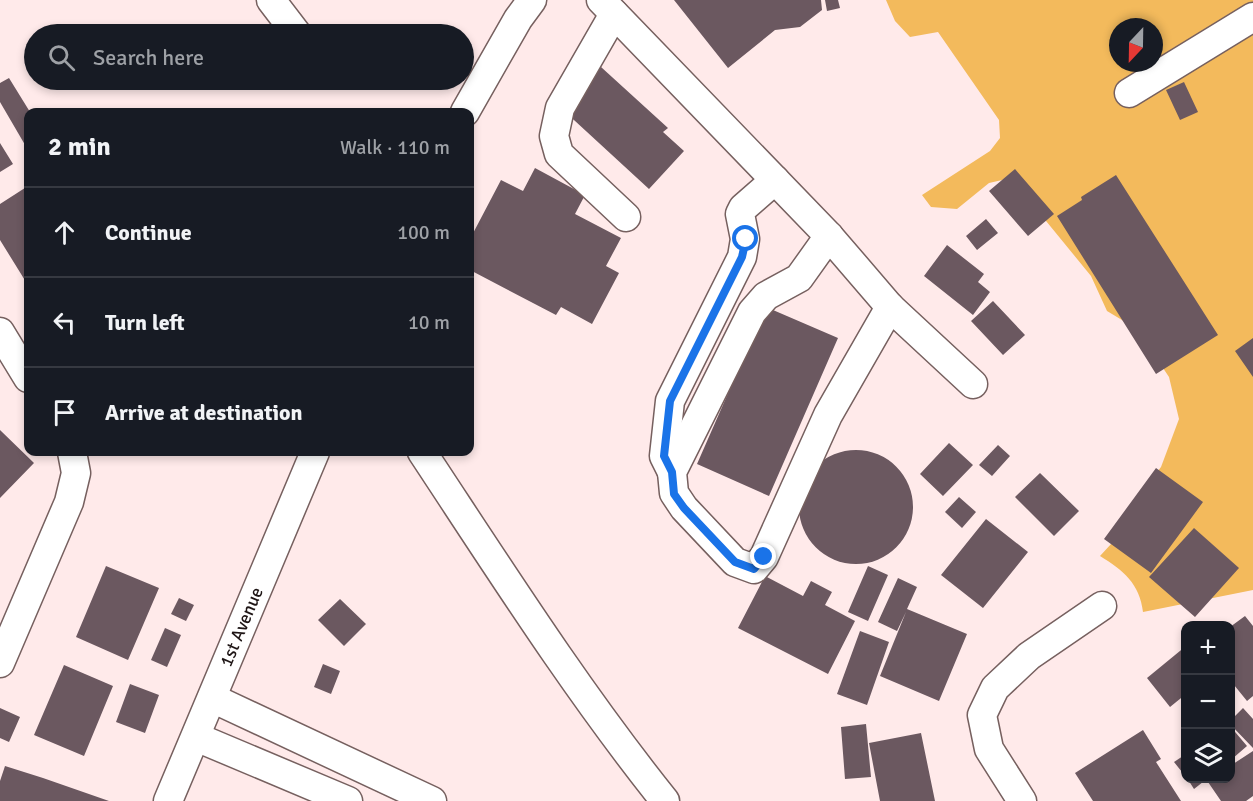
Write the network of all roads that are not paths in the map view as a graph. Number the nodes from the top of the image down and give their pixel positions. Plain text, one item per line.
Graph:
1 (271, 0) edge
2 (532, 0) edge
3 (607, 7) edge
4 (1253, 18) edge
5 (289, 24) edge
6 (1129, 93) dead end
7 (467, 108) edge
8 (775, 180) junction
9 (626, 217) dead end
10 (829, 236) junction
11 (890, 306) junction
12 (0, 332) edge
13 (24, 371) edge
14 (973, 384) dead end
15 (73, 456) edge
16 (313, 456) edge
17 (425, 456) edge
18 (672, 472) junction
19 (1102, 606) dead end
20 (0, 663) edge
21 (212, 698) junction
22 (196, 737) junction
23 (286, 789) edge
24 (168, 801) edge
25 (348, 801) edge
26 (432, 801) edge
27 (665, 801) edge
28 (1022, 801) edge

1 - 5 street
2 - 7 street
3 - 8 street
3 - 9 street
4 - 6 street
8 - 10 street
8 - 18 street
10 - 11 street
10 - 18 street
11 - 14 street
11 - 18 street
12 - 13 street
15 - 20 street
16 - 21 street, 1st Avenue
17 - 27 street
19 - 28 street
21 - 22 street, 1st Avenue
21 - 26 street
22 - 23 street
22 - 24 street, 1st Avenue
23 - 25 street

